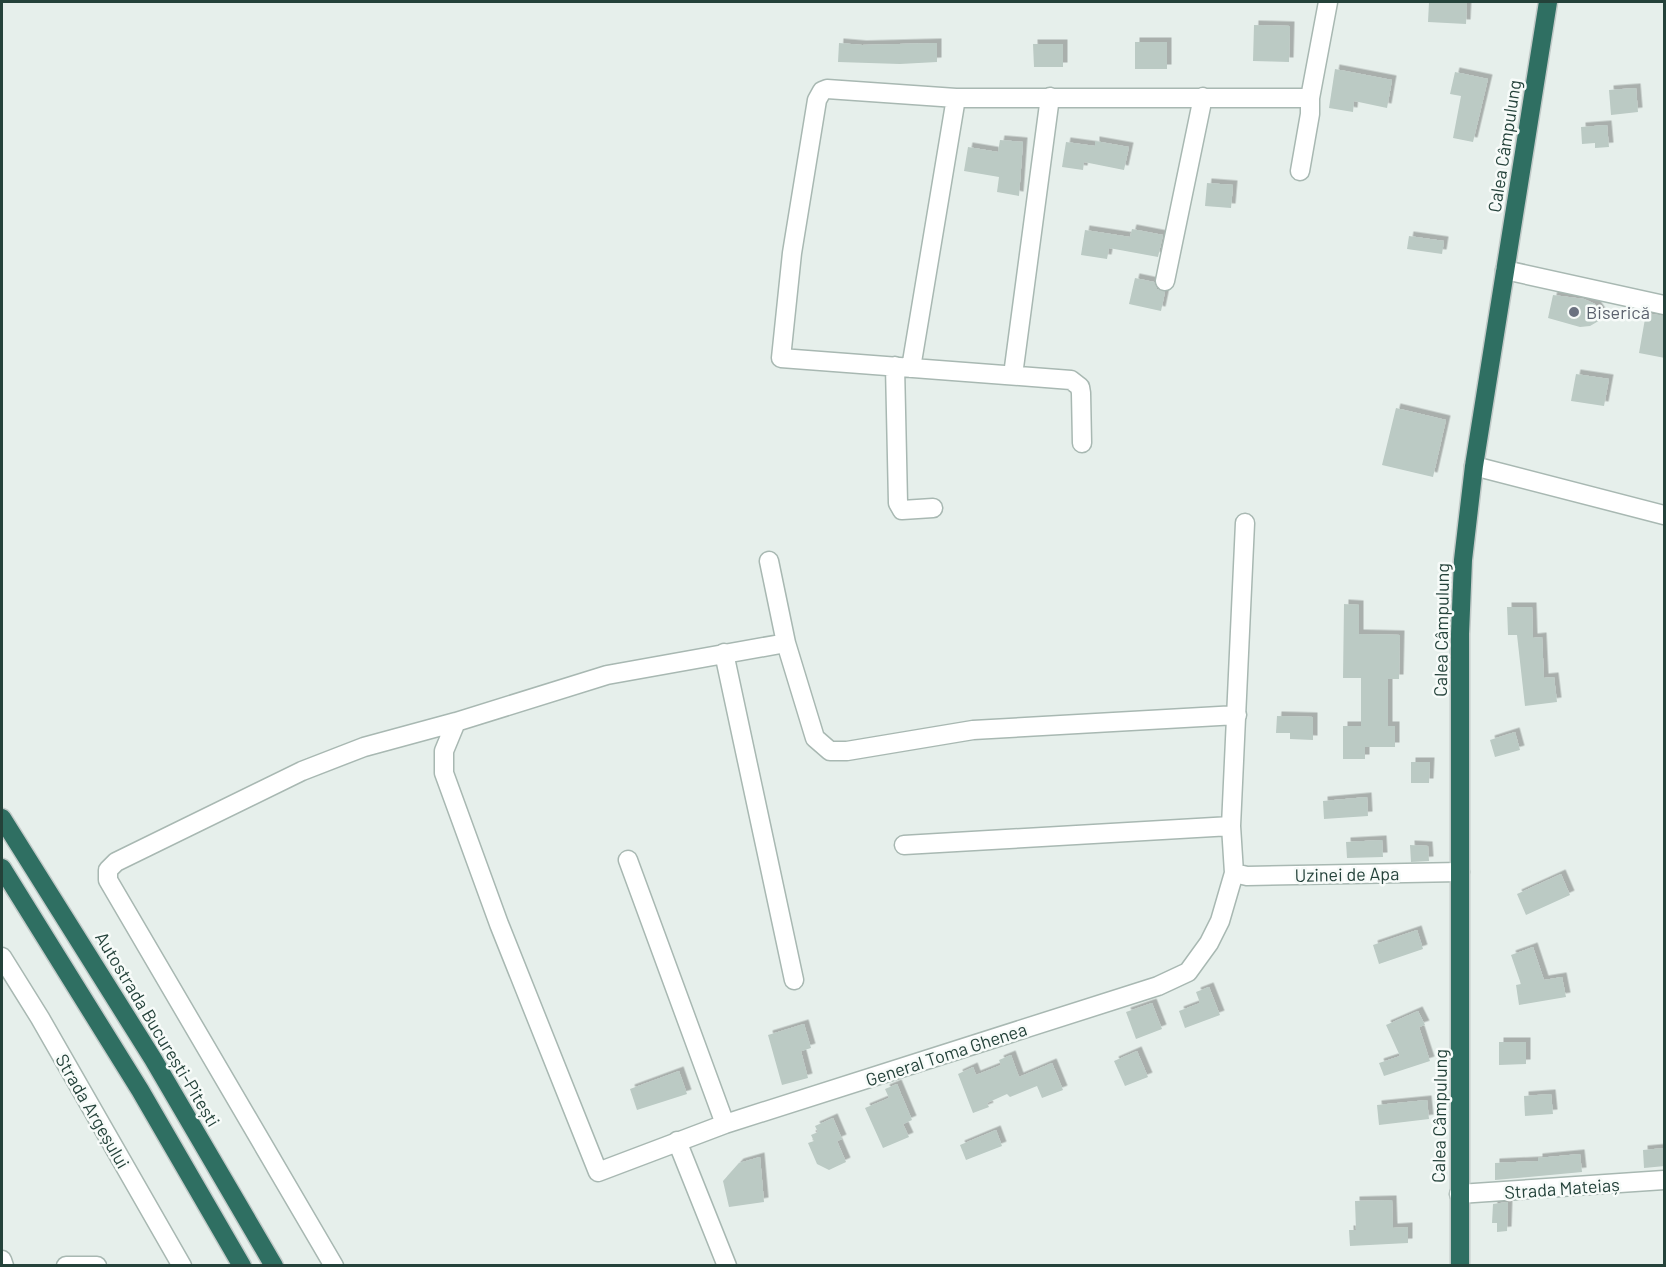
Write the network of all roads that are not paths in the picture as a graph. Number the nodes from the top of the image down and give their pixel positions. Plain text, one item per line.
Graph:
1 (1328, 2) edge
2 (1548, 2) edge
3 (1050, 97) junction
4 (1203, 97) junction
5 (956, 98) junction
6 (1310, 98) junction
7 (1300, 171) dead end
8 (1505, 270) junction
9 (1165, 281) dead end
10 (1665, 305) edge
11 (903, 367) junction
12 (1013, 375) junction
13 (1082, 443) dead end
14 (1474, 466) junction
15 (933, 508) dead end
16 (1665, 515) edge
17 (1245, 523) dead end
18 (769, 561) dead end
19 (786, 644) junction
20 (724, 653) junction
21 (1237, 715) junction
22 (456, 722) junction
23 (2, 818) edge
24 (1231, 826) junction
25 (904, 845) dead end
26 (628, 860) dead end
27 (2, 868) edge
28 (1460, 872) junction
29 (1234, 873) junction
30 (2, 957) edge
31 (794, 980) dead end
32 (725, 1124) junction
33 (677, 1141) junction
34 (1665, 1180) edge
35 (1459, 1194) junction
36 (2, 1260) edge
37 (4, 1266) edge
38 (66, 1266) edge
39 (97, 1266) edge
40 (182, 1266) edge
41 (242, 1266) edge
42 (274, 1266) edge
43 (334, 1266) edge
44 (727, 1266) edge
45 (1460, 1266) edge

1 - 6 street
2 - 8 highway, Calea Câmpulung
3 - 4 street
3 - 5 street
3 - 12 street
4 - 6 street
4 - 9 street
5 - 11 street
5 - 11 street
6 - 7 street
8 - 10 street
8 - 14 highway, Calea Câmpulung
11 - 12 street
11 - 15 street
12 - 13 street
14 - 16 street
14 - 28 highway, Calea Câmpulung
17 - 21 street, General Toma Ghenea
18 - 19 street
19 - 20 street
19 - 21 street
20 - 22 street
20 - 31 street
21 - 24 street, General Toma Ghenea
22 - 33 street, General Toma Ghenea
22 - 43 street
23 - 42 highway, Autostrada București-Pitești
24 - 25 street
24 - 29 street, General Toma Ghenea
26 - 32 street
27 - 41 highway
28 - 29 street, Uzinei de Apa
28 - 35 highway, Calea Câmpulung
29 - 32 street, General Toma Ghenea
30 - 40 street, Strada Argeșului
32 - 33 street, General Toma Ghenea
33 - 44 street
34 - 35 street, Strada Mateiaș
35 - 45 highway, Calea Câmpulung
36 - 37 street
38 - 39 street

